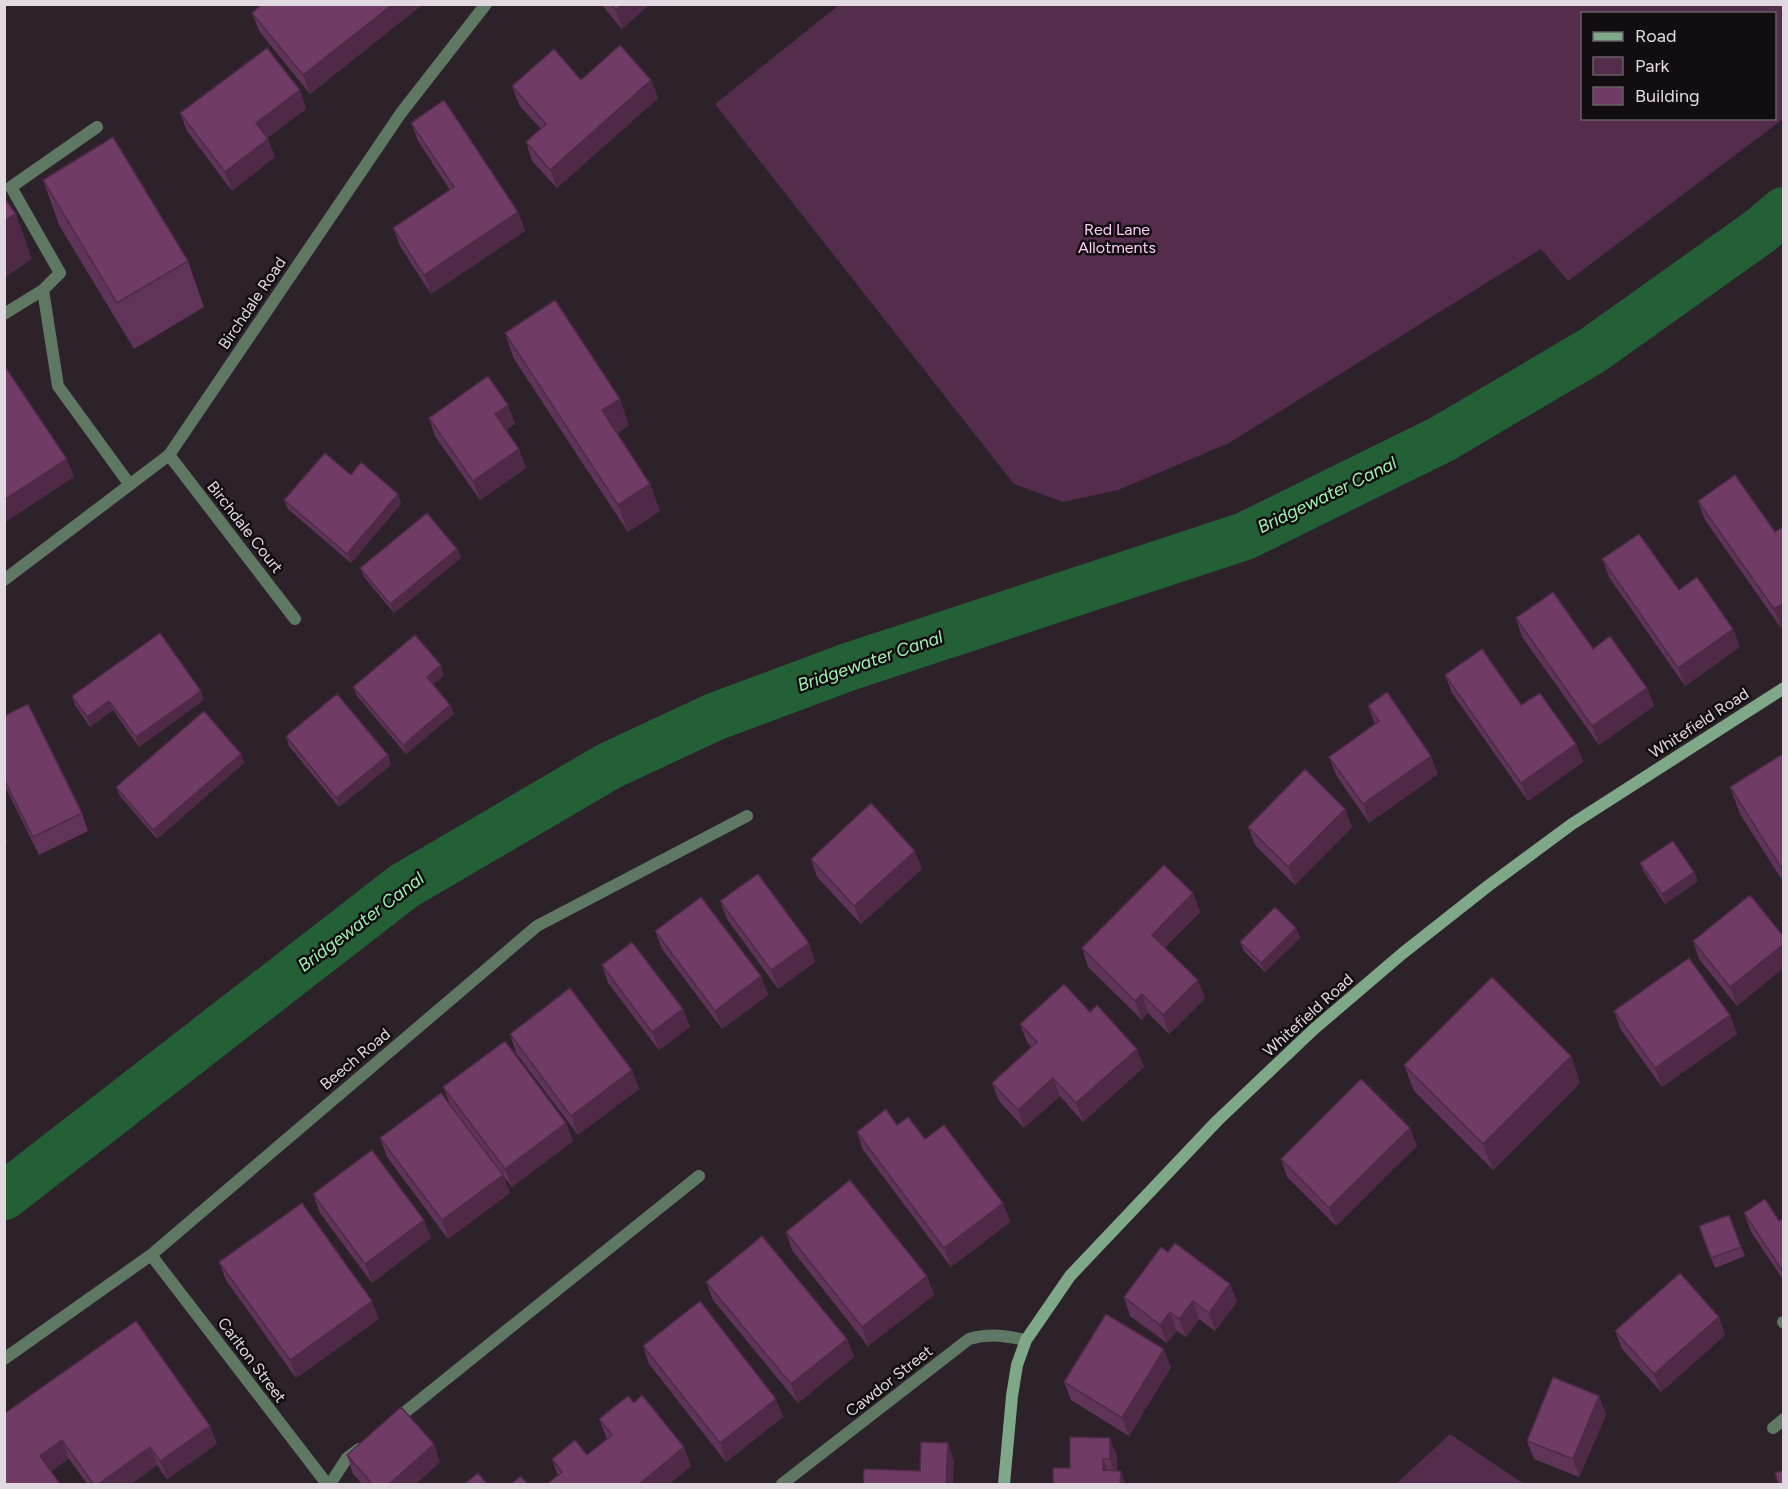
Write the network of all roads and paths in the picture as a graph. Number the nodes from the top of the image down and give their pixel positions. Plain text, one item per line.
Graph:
1 (486, 4) edge
2 (97, 127) dead end
3 (43, 290) junction
4 (4, 314) edge
5 (169, 455) junction
6 (130, 485) junction
7 (4, 580) edge
8 (295, 619) dead end
9 (1784, 688) edge
10 (747, 816) dead end
11 (699, 1176) dead end
12 (151, 1255) junction
13 (1026, 1340) junction
14 (4, 1359) edge
15 (1784, 1419) edge
16 (1773, 1428) dead end
17 (384, 1429) edge
18 (365, 1444) edge
19 (328, 1485) edge
20 (782, 1485) edge
21 (1004, 1485) edge

1 - 5 street, Birchdale Road
2 - 3 street
3 - 4 street
3 - 6 street
5 - 6 street, Birchdale Road
5 - 8 street, Birchdale Court
6 - 7 street, Birchdale Road
9 - 13 street, Whitefield Road
10 - 12 street, Beech Road
11 - 17 street
12 - 14 street, Beech Road
12 - 19 street, Carlton Street
13 - 20 street, Cawdor Street
13 - 21 street, Whitefield Road
15 - 16 street
18 - 19 street

